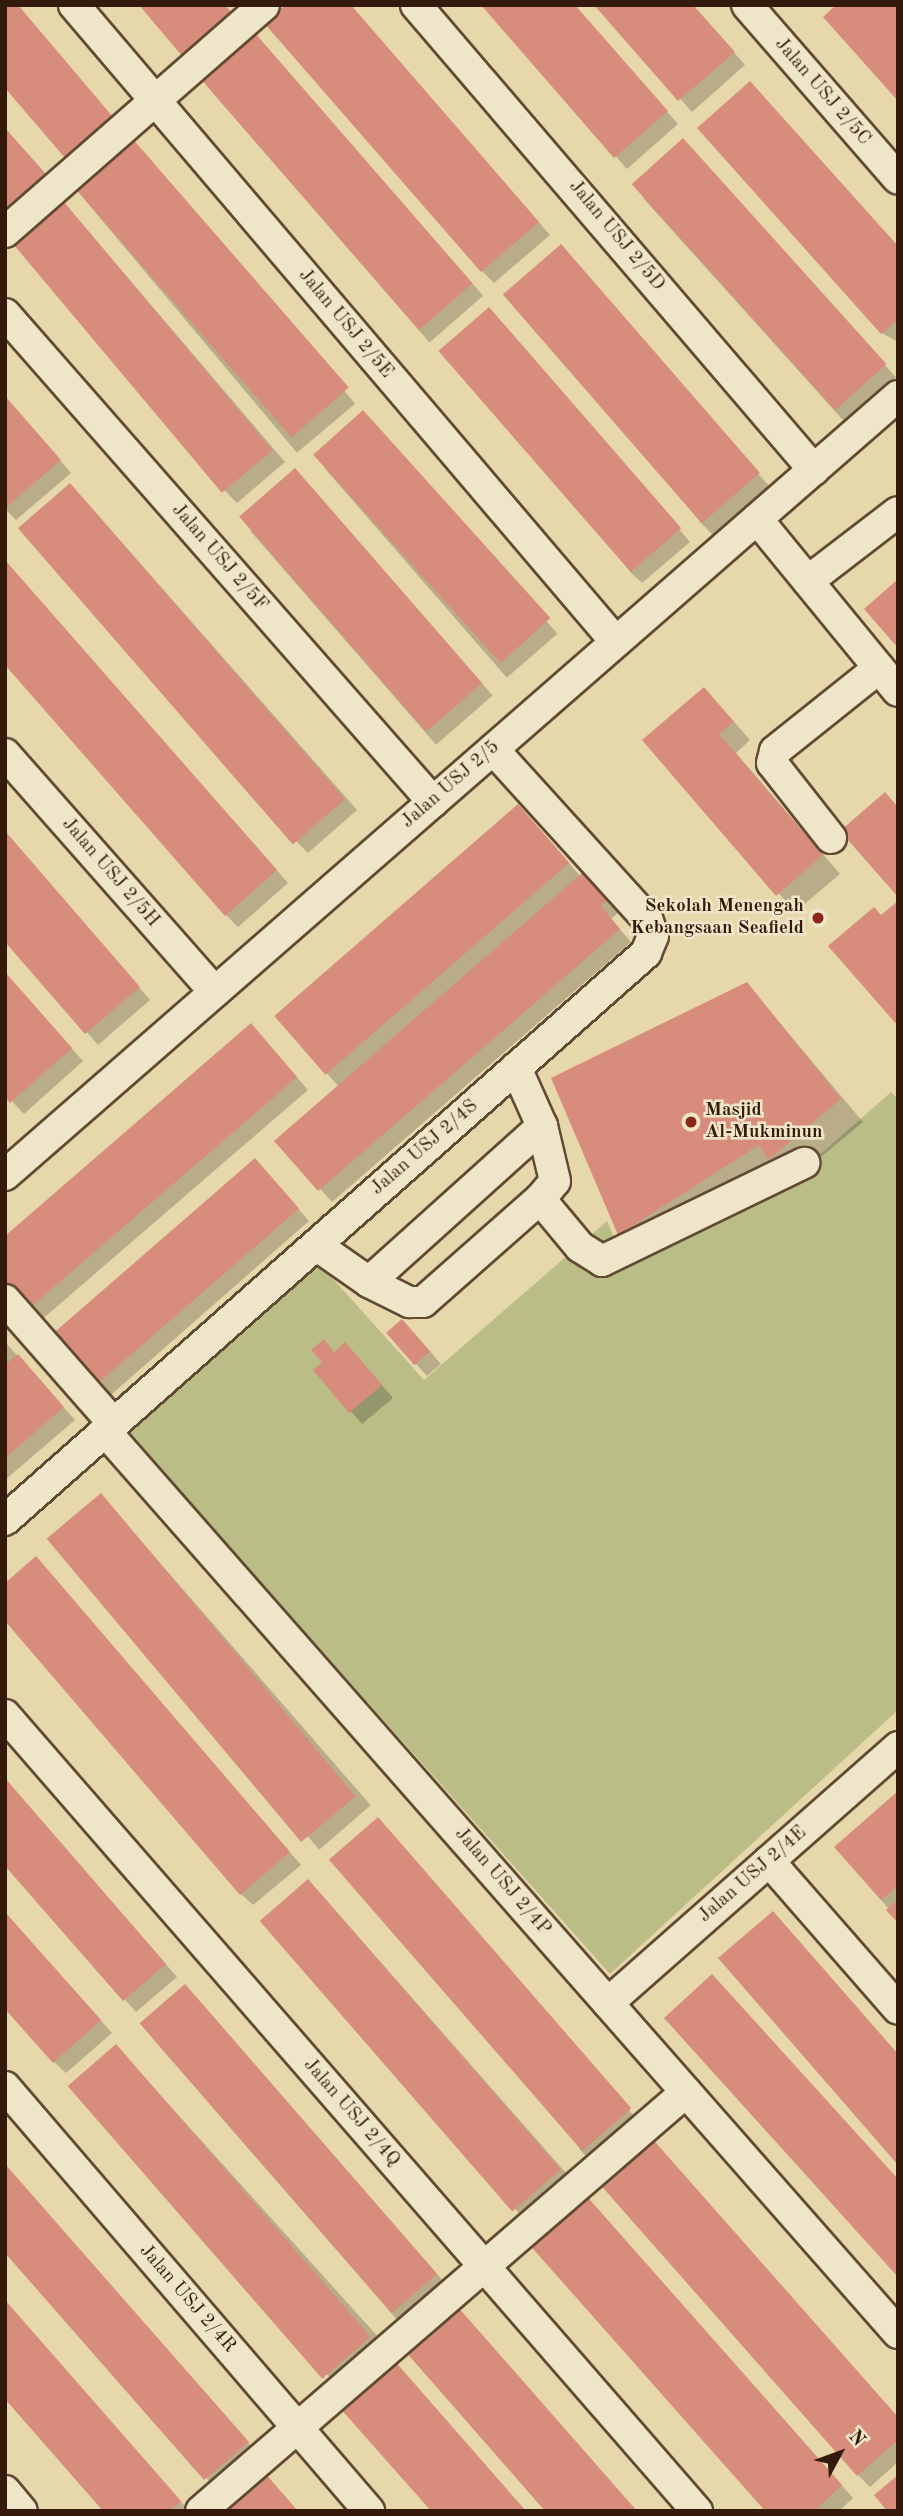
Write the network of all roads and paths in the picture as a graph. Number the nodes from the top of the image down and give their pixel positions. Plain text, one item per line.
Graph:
1 (74, 5) edge
2 (264, 5) edge
3 (416, 5) edge
4 (747, 5) edge
5 (155, 100) junction
6 (898, 179) edge
7 (5, 232) edge
8 (5, 314) edge
9 (898, 396) edge
10 (814, 470) junction
11 (898, 512) edge
12 (757, 519) junction
13 (808, 581) junction
14 (616, 642) junction
15 (879, 668) junction
16 (898, 691) edge
17 (493, 748) junction
18 (5, 754) edge
19 (433, 802) junction
20 (831, 838) dead end
21 (215, 992) junction
22 (516, 1068) junction
23 (542, 1126) junction
24 (804, 1163) dead end
25 (5, 1175) edge
26 (540, 1199) junction
27 (316, 1245) junction
28 (369, 1282) junction
29 (5, 1300) edge
30 (110, 1427) junction
31 (5, 1520) edge
32 (5, 1716) edge
33 (898, 1747) edge
34 (769, 1861) junction
35 (608, 2003) junction
36 (898, 2009) edge
37 (5, 2087) edge
38 (686, 2092) junction
39 (485, 2266) junction
40 (898, 2333) edge
41 (298, 2428) junction
42 (5, 2491) edge
43 (22, 2511) edge
44 (201, 2511) edge
45 (369, 2511) edge
46 (697, 2511) edge

1 - 5 street, Jalan USJ 2/5E
2 - 5 street
3 - 10 street, Jalan USJ 2/5D
4 - 6 street, Jalan USJ 2/5C
5 - 7 street
5 - 14 street, Jalan USJ 2/5E
8 - 19 street, Jalan USJ 2/5F
9 - 10 street, Jalan USJ 2/5
10 - 12 street, Jalan USJ 2/5
11 - 13 street
12 - 13 street
12 - 14 street, Jalan USJ 2/5
13 - 15 street
14 - 17 street, Jalan USJ 2/5
15 - 16 street
15 - 20 street
17 - 19 street, Jalan USJ 2/5
17 - 22 street, Jalan USJ 2/4S
18 - 21 street, Jalan USJ 2/5H
19 - 21 street, Jalan USJ 2/5
21 - 25 street, Jalan USJ 2/5
22 - 23 street
22 - 27 street, Jalan USJ 2/4S
23 - 26 street
23 - 28 street
24 - 26 street
26 - 28 street
27 - 28 street
27 - 30 street, Jalan USJ 2/4S
29 - 30 street, Jalan USJ 2/4P
30 - 31 street, Jalan USJ 2/4S
30 - 35 street, Jalan USJ 2/4P
32 - 39 street, Jalan USJ 2/4Q
33 - 34 street, Jalan USJ 2/4E
34 - 35 street, Jalan USJ 2/4E
34 - 36 street
35 - 38 street, Jalan USJ 2/4P
37 - 41 street, Jalan USJ 2/4R
38 - 39 street
38 - 40 street, Jalan USJ 2/4P
39 - 41 street
39 - 46 street, Jalan USJ 2/4Q
41 - 44 street
41 - 45 street, Jalan USJ 2/4R
42 - 43 street

